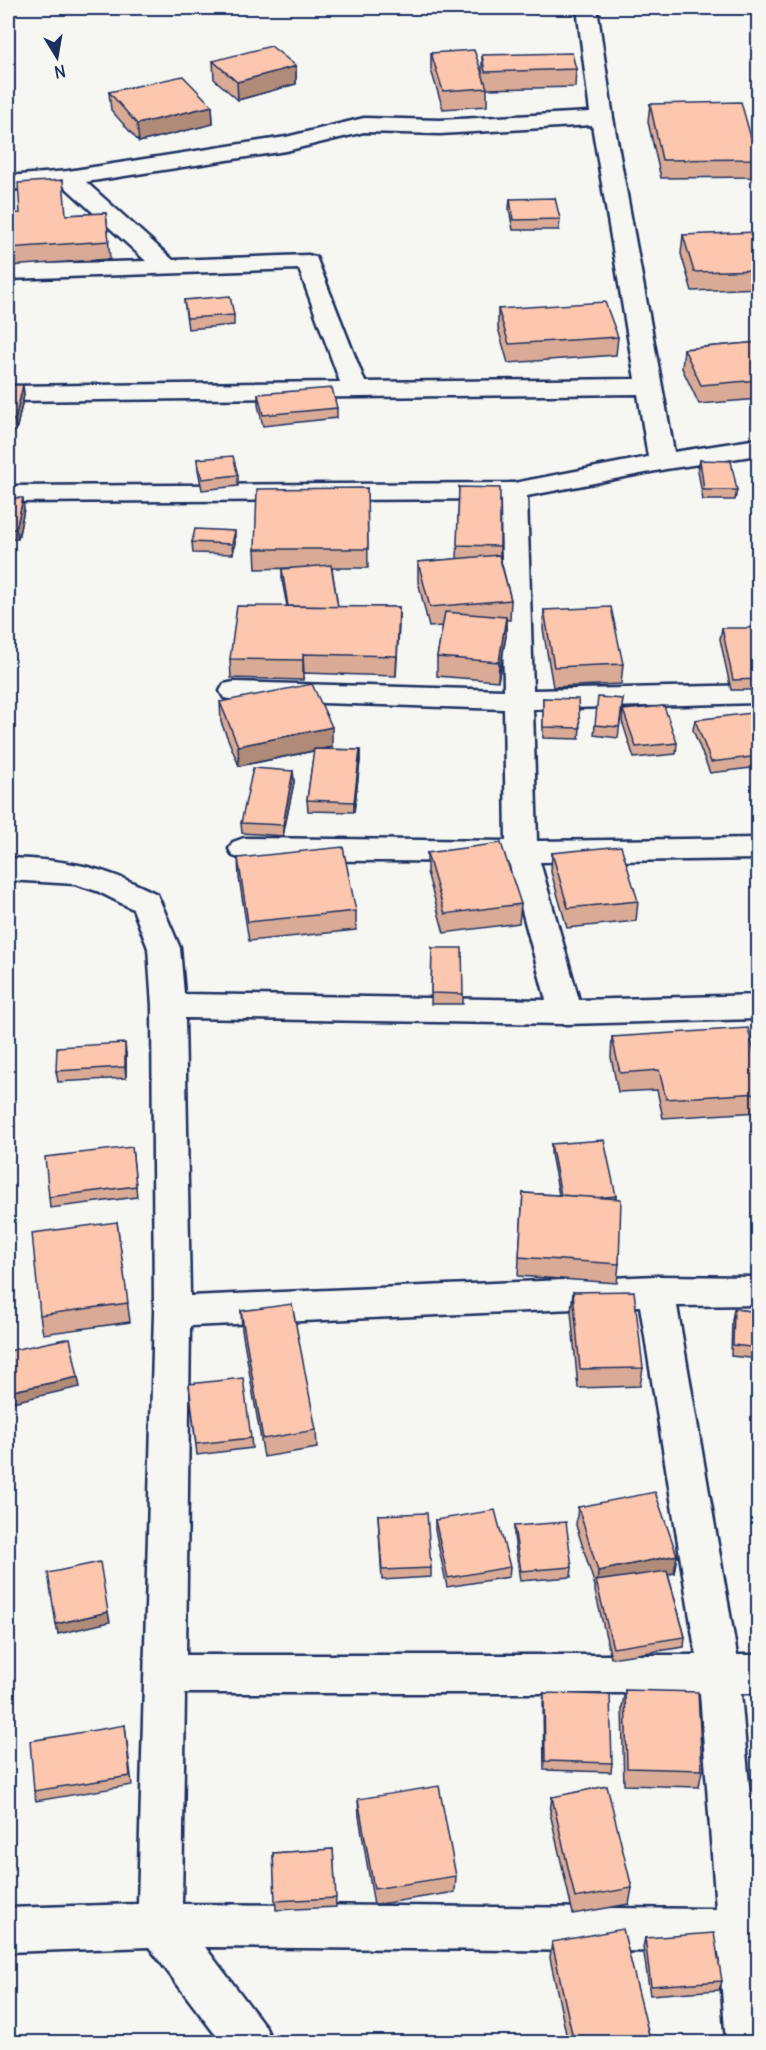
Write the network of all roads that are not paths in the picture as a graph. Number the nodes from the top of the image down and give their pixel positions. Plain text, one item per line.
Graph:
1 (587, 8) edge
2 (602, 118) junction
3 (68, 178) junction
4 (8, 183) edge
5 (166, 267) junction
6 (8, 272) edge
7 (649, 386) junction
8 (355, 390) junction
9 (8, 394) edge
10 (759, 447) edge
11 (662, 460) junction
12 (514, 491) junction
13 (8, 494) edge
14 (234, 691) dead end
15 (759, 694) edge
16 (521, 700) junction
17 (244, 849) dead end
18 (759, 849) edge
19 (522, 852) junction
20 (8, 869) edge
21 (168, 1006) junction
22 (759, 1007) edge
23 (566, 1012) junction
24 (656, 1291) junction
25 (759, 1291) edge
26 (172, 1312) junction
27 (719, 1673) junction
28 (165, 1674) junction
29 (759, 1674) edge
30 (160, 1925) junction
31 (8, 1930) edge
32 (749, 1931) edge
33 (249, 2043) edge
34 (749, 2043) edge

1 - 2 street
2 - 3 street
2 - 7 street
3 - 4 street
3 - 5 street
5 - 6 street
5 - 8 street
7 - 8 street
7 - 11 street
8 - 9 street
10 - 11 street
11 - 12 street
12 - 13 street
12 - 16 street
14 - 16 street
15 - 16 street
16 - 19 street
17 - 19 street
18 - 19 street
19 - 23 street
20 - 21 street
21 - 23 street
21 - 26 street
22 - 23 street
24 - 25 street
24 - 26 street
24 - 27 street
26 - 28 street
27 - 28 street
27 - 29 street
27 - 32 street
28 - 30 street
30 - 31 street
30 - 32 street
30 - 33 street
32 - 34 street

